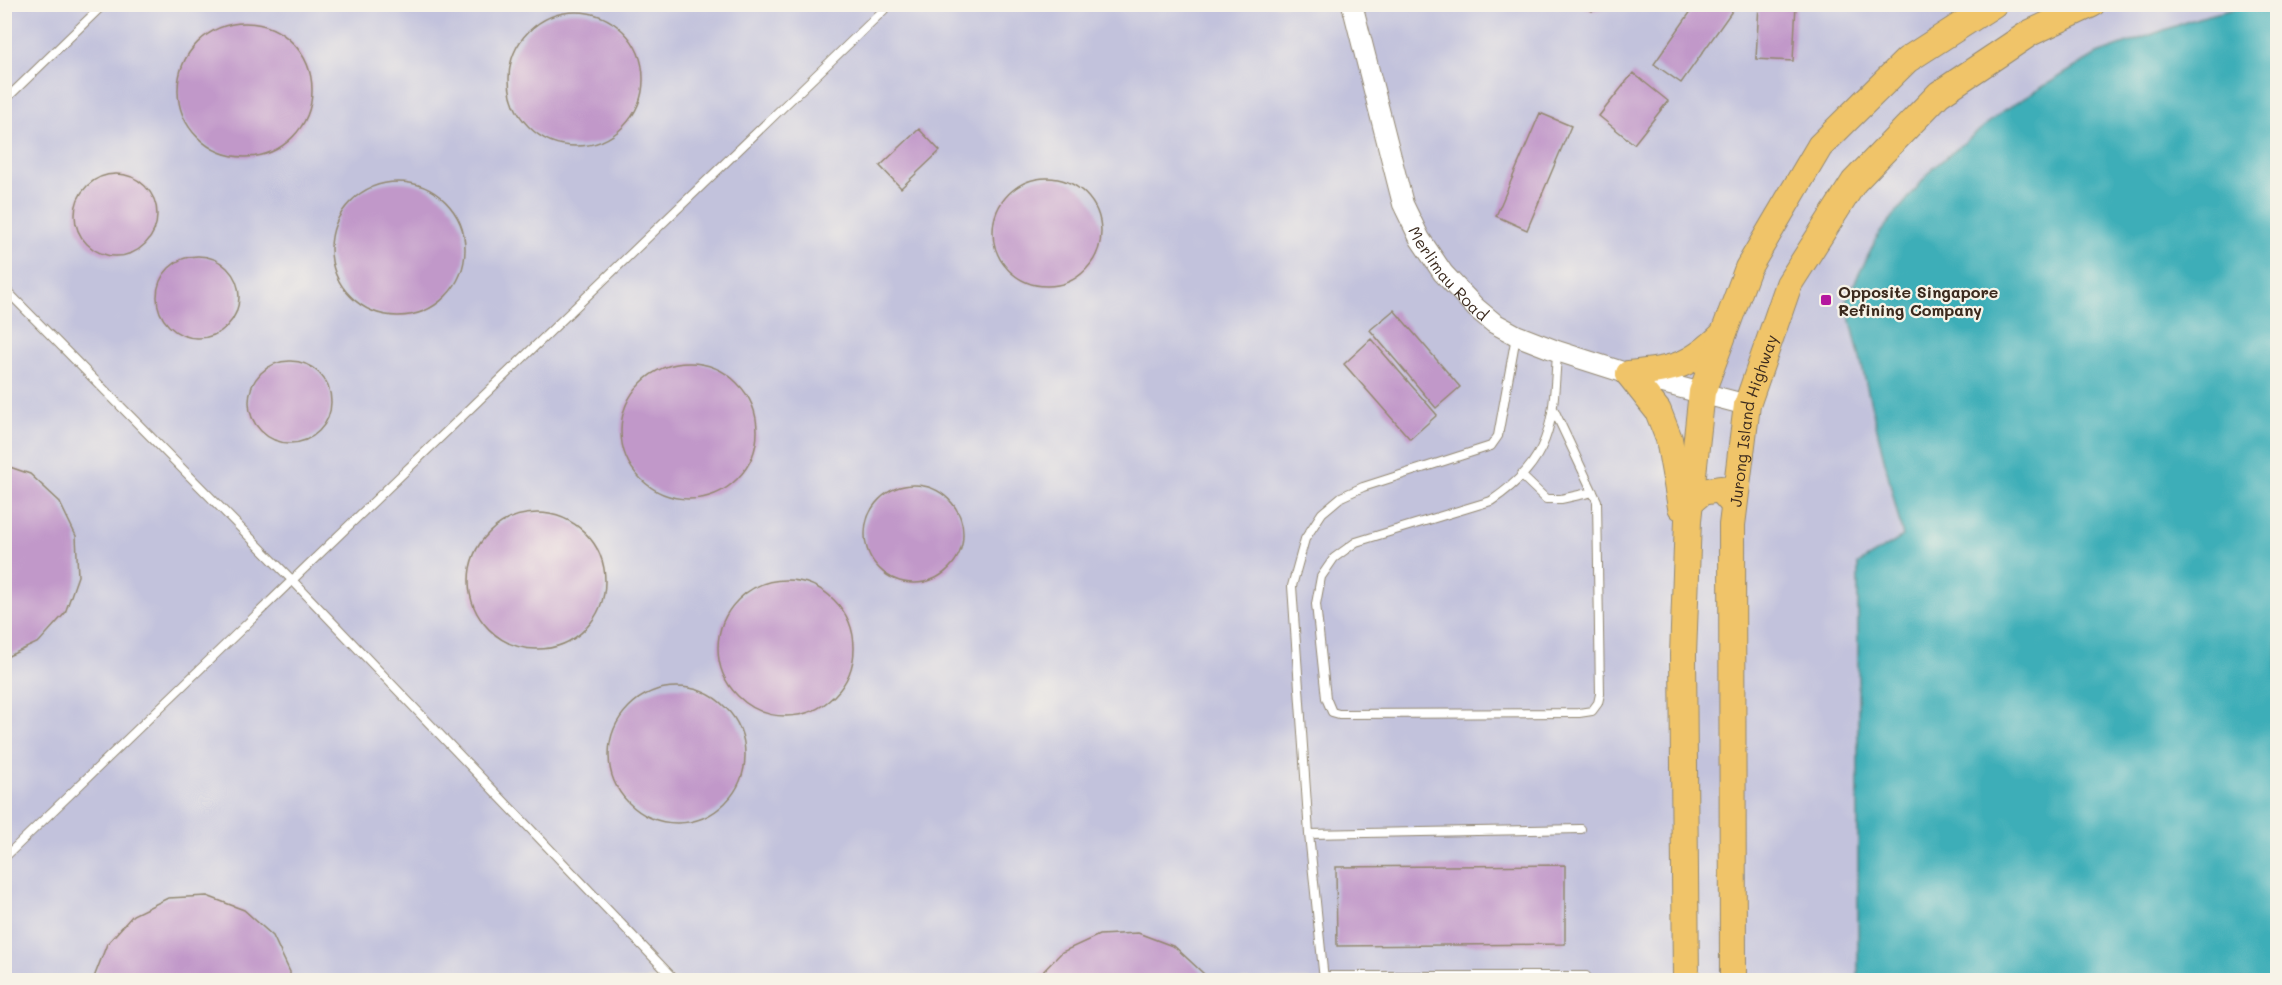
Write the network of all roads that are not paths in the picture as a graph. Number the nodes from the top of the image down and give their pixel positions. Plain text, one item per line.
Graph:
1 (104, 4) edge
2 (890, 4) edge
3 (1352, 4) edge
4 (1994, 4) edge
5 (2092, 4) edge
6 (4, 101) edge
7 (4, 288) edge
8 (1724, 333) junction
9 (1516, 335) junction
10 (1557, 351) junction
11 (1629, 374) junction
12 (1702, 392) junction
13 (1747, 405) junction
14 (1554, 410) junction
15 (1521, 475) junction
16 (1593, 492) junction
17 (1690, 502) junction
18 (1734, 505) junction
19 (1687, 540) junction
20 (292, 580) junction
21 (1581, 829) dead end
22 (1309, 834) junction
23 (4, 858) edge
24 (1586, 976) dead end
25 (1324, 978) edge
26 (1468, 978) edge
27 (675, 981) edge
28 (1686, 981) edge
29 (1733, 981) edge

1 - 6 lane
2 - 20 lane
3 - 9 street, Merlimau Road
4 - 8 main road
5 - 13 main road, Jurong Island Highway
7 - 20 lane
8 - 11 main road
8 - 12 main road
9 - 10 street, Merlimau Road
9 - 22 lane
10 - 11 street, Merlimau Road
10 - 14 lane
11 - 12 street, Merlimau Road
11 - 19 main road
12 - 13 street, Merlimau Road
12 - 17 main road
13 - 18 main road, Jurong Island Highway
14 - 15 lane
14 - 16 lane
15 - 16 lane
15 - 16 lane
17 - 18 main road
17 - 19 main road
18 - 29 main road, Jurong Island Highway
19 - 28 main road
20 - 23 lane
20 - 27 lane
21 - 22 lane
22 - 25 lane
24 - 26 lane
25 - 26 lane

